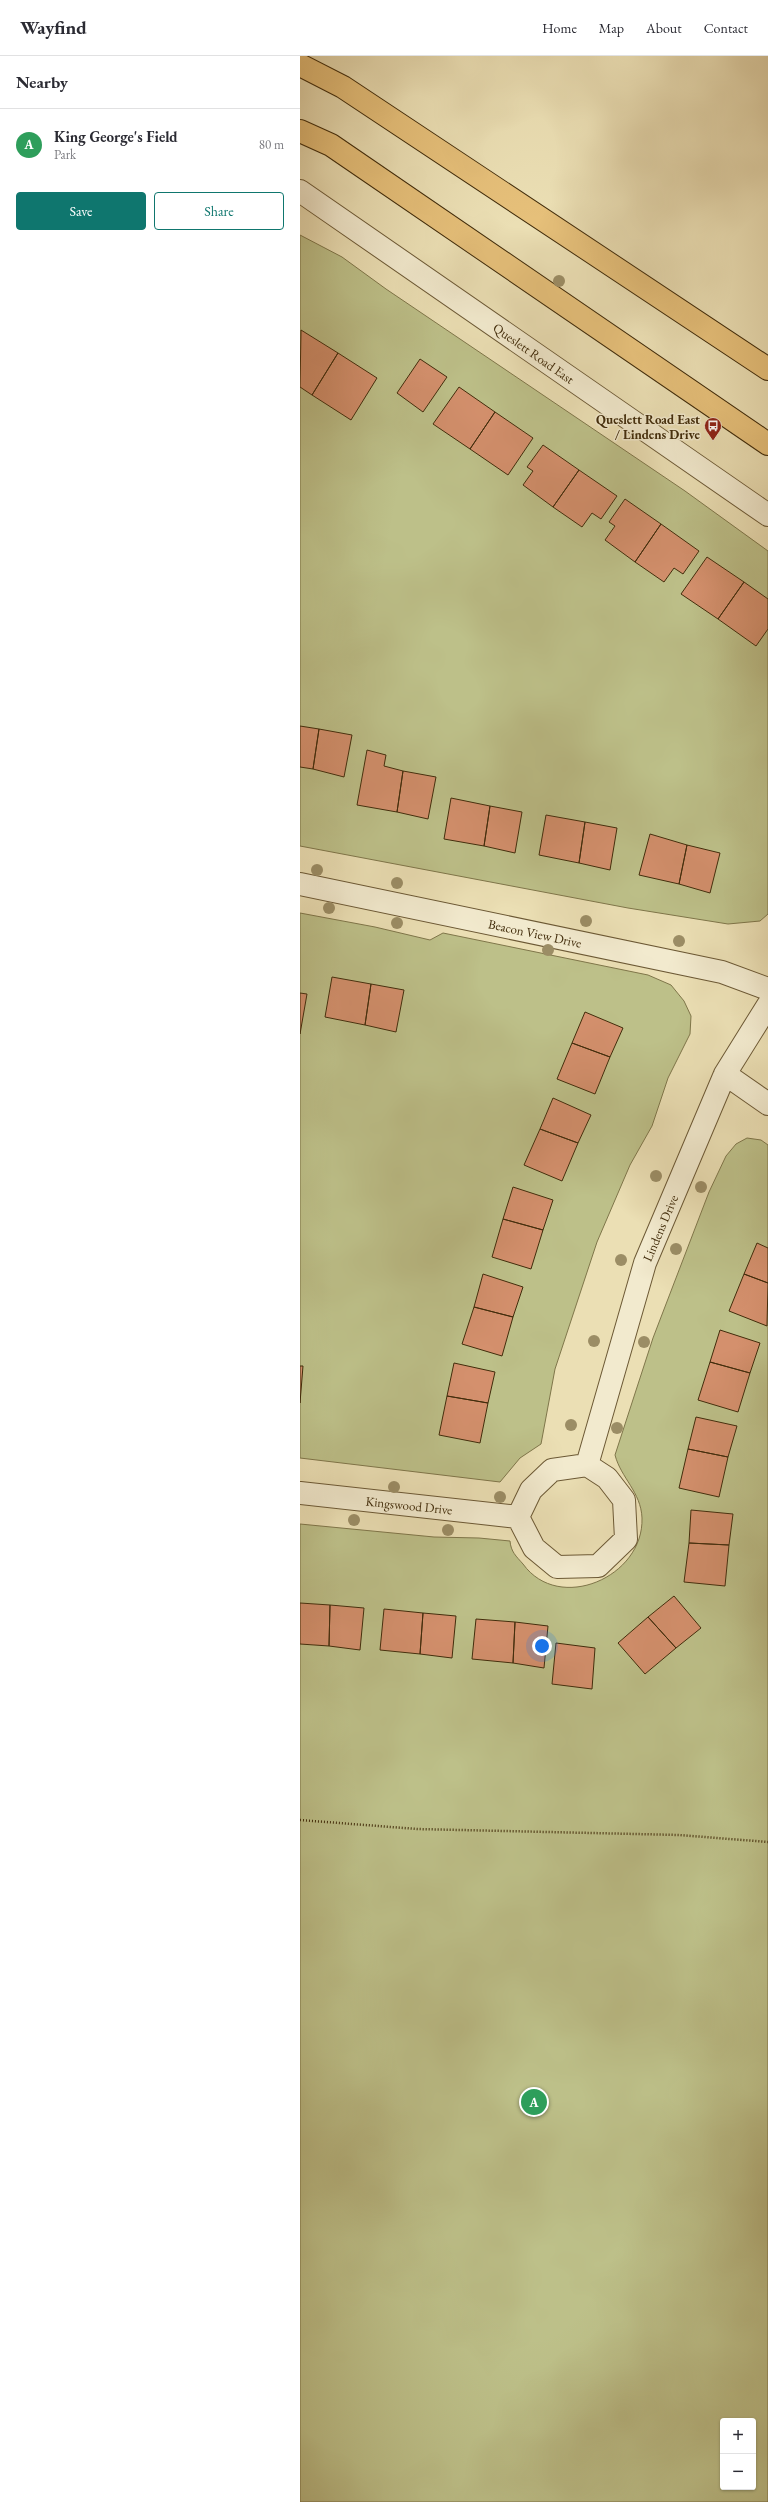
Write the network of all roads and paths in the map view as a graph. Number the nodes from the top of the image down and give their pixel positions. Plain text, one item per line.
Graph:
1 (300, 65) edge
2 (300, 131) edge
3 (300, 191) edge
4 (768, 369) edge
5 (768, 444) edge
6 (768, 515) edge
7 (300, 884) edge
8 (768, 989) edge
9 (768, 1005) edge
10 (725, 1074) junction
11 (768, 1104) edge
12 (587, 1465) junction
13 (300, 1493) edge
14 (518, 1516) junction
15 (300, 1820) edge
16 (768, 1842) edge

1 - 4 highway
2 - 5 highway
3 - 6 street, Queslett Road East
7 - 8 street, Beacon View Drive
9 - 10 street, Lindens Drive
10 - 11 street
10 - 12 street, Lindens Drive
12 - 14 street
12 - 14 street
13 - 14 street, Kingswood Drive
15 - 16 path

